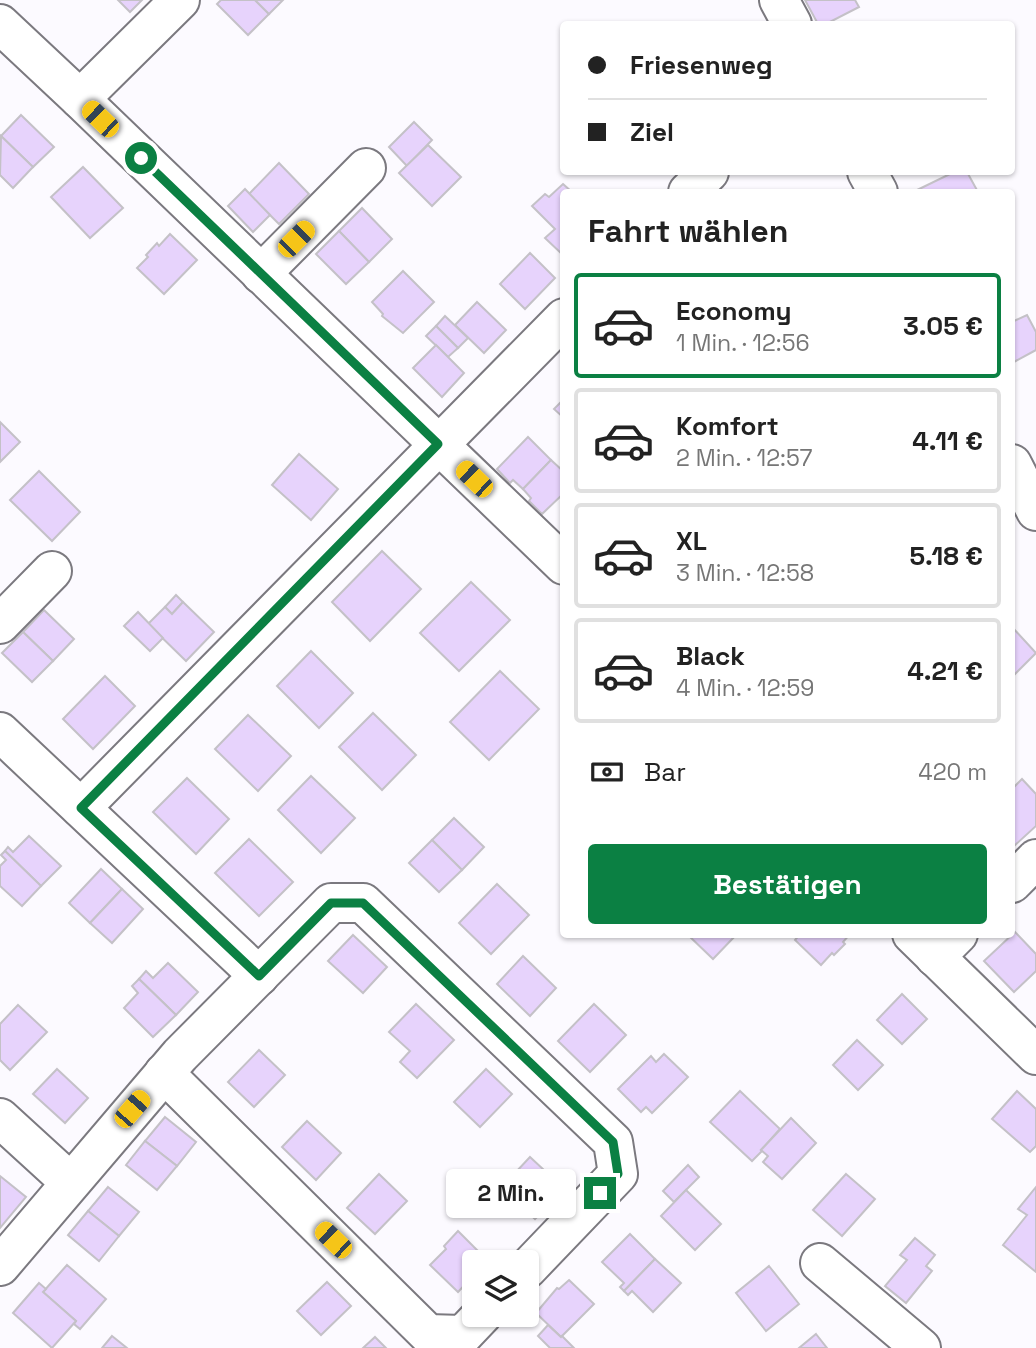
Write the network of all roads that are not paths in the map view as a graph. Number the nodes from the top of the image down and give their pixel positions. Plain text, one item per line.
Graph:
1 (180, 0) edge
2 (779, 0) edge
3 (790, 21) edge
4 (0, 24) edge
5 (80, 99) junction
6 (366, 168) dead end
7 (706, 175) edge
8 (691, 189) edge
9 (261, 274) junction
10 (560, 322) edge
11 (438, 444) junction
12 (1015, 470) edge
13 (1036, 511) edge
14 (560, 561) edge
15 (52, 571) dead end
16 (0, 624) edge
17 (0, 732) edge
18 (81, 808) junction
19 (1036, 859) edge
20 (1015, 880) edge
21 (935, 942) edge
22 (259, 976) junction
23 (1036, 1055) edge
24 (163, 1073) junction
25 (0, 1118) edge
26 (70, 1182) junction
27 (539, 1256) edge
28 (820, 1264) dead end
29 (0, 1266) edge
30 (471, 1327) edge
31 (921, 1348) edge

1 - 5 street
2 - 3 street
4 - 5 street
5 - 9 street
6 - 9 street
7 - 8 street
9 - 11 street
10 - 11 street
11 - 14 street
11 - 18 street
12 - 13 street
15 - 16 street
17 - 18 street
18 - 22 street
19 - 20 street
21 - 23 street
22 - 24 street
22 - 27 street
24 - 26 street
24 - 30 street
25 - 26 street
26 - 29 street
28 - 31 street

